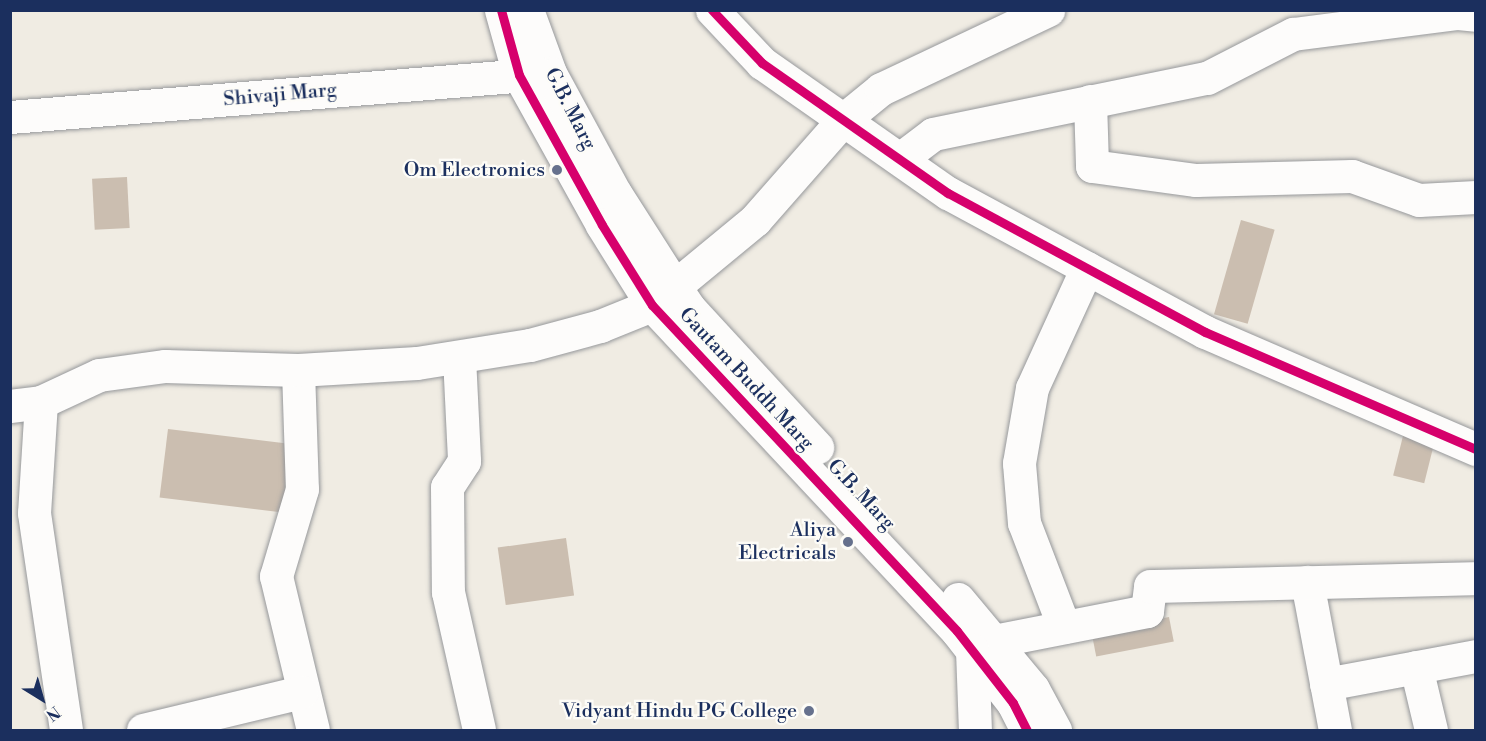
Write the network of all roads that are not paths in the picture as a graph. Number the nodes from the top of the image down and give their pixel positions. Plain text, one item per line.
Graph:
1 (501, 10) edge
2 (527, 10) edge
3 (712, 10) edge
4 (1048, 10) edge
5 (1476, 15) edge
6 (534, 74) junction
7 (1090, 101) junction
8 (10, 117) edge
9 (843, 120) junction
10 (900, 159) junction
11 (1476, 197) edge
12 (1087, 268) junction
13 (663, 296) junction
14 (459, 357) junction
15 (298, 370) junction
16 (26, 404) edge
17 (1476, 449) edge
18 (1476, 578) edge
19 (1307, 582) junction
20 (1064, 627) junction
21 (983, 646) junction
22 (1476, 656) edge
23 (1416, 667) junction
24 (1326, 684) junction
25 (301, 692) junction
26 (66, 730) edge
27 (143, 730) edge
28 (313, 730) edge
29 (478, 730) edge
30 (975, 730) edge
31 (1027, 730) edge
32 (1055, 730) edge
33 (1335, 730) edge
34 (1431, 730) edge

1 - 6 street
2 - 6 street, G.B. Marg
3 - 9 street
4 - 9 street
5 - 7 street
6 - 8 street, Shivaji Marg
6 - 13 street, G.B. Marg
7 - 10 street
7 - 11 street
9 - 10 street
9 - 13 street
10 - 12 street
12 - 17 street
12 - 20 street
13 - 14 street
13 - 21 street, Gautam Buddh Marg
14 - 15 street
14 - 29 street
15 - 16 street
15 - 25 street
16 - 26 street
18 - 19 street
19 - 20 street
19 - 24 street
20 - 21 street
21 - 30 street
21 - 31 street, Gautam Buddh Marg
21 - 32 street
22 - 23 street
23 - 24 street
23 - 34 street
24 - 33 street
25 - 27 street
25 - 28 street

